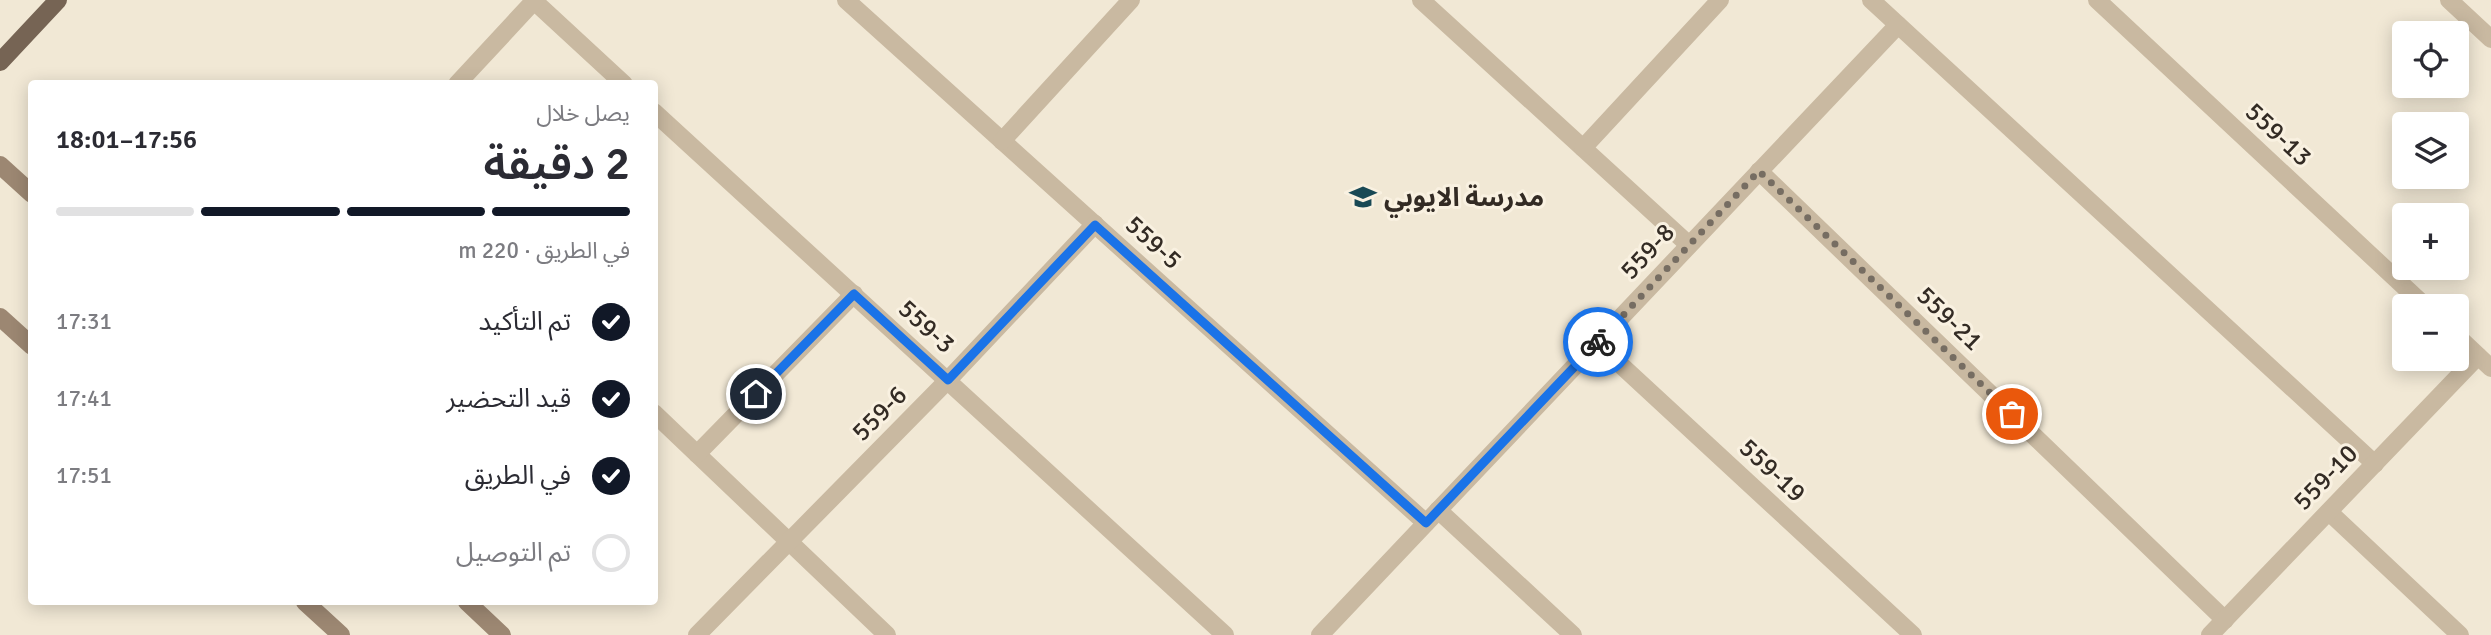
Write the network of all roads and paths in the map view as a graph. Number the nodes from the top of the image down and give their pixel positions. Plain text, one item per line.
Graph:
1 (58, 0) edge
2 (846, 0) edge
3 (1131, 0) edge
4 (1421, 0) edge
5 (1720, 0) edge
6 (1871, 0) edge
7 (2097, 0) edge
8 (2449, 0) edge
9 (534, 1) edge
10 (1898, 25) junction
11 (2491, 39) edge
12 (0, 62) edge
13 (461, 80) edge
14 (620, 80) edge
15 (658, 116) edge
16 (1002, 141) junction
17 (1583, 148) junction
18 (0, 165) edge
19 (1759, 171) junction
20 (28, 190) edge
21 (1095, 225) junction
22 (1689, 245) junction
23 (854, 294) junction
24 (2412, 294) edge
25 (0, 317) edge
26 (28, 342) edge
27 (1597, 343) junction
28 (2469, 347) edge
29 (2485, 362) edge
30 (948, 380) junction
31 (658, 417) edge
32 (697, 454) junction
33 (2375, 464) junction
34 (2329, 512) junction
35 (1432, 517) junction
36 (789, 542) junction
37 (309, 605) edge
38 (470, 605) edge
39 (2225, 620) junction
40 (341, 635) edge
41 (502, 635) edge
42 (697, 635) edge
43 (887, 635) edge
44 (1226, 635) edge
45 (1320, 635) edge
46 (1573, 635) edge
47 (1913, 635) edge
48 (2210, 635) edge
49 (2460, 635) edge

1 - 12 main road
2 - 16 street, 559-5
3 - 16 street
4 - 17 street
5 - 17 street
6 - 10 street
7 - 24 street, 559-13
8 - 11 street
9 - 13 street
9 - 14 street
10 - 19 street, 559-8
10 - 33 street
15 - 23 street, 559-3
16 - 21 street, 559-5
17 - 22 street
18 - 20 street
19 - 22 street, 559-8
19 - 39 street, 559-21
21 - 30 street, 559-6
21 - 35 street, 559-5
22 - 27 street, 559-8
23 - 30 street, 559-3
23 - 32 street
25 - 26 street
27 - 35 street, 559-8
27 - 47 street, 559-19
28 - 29 street
29 - 33 street, 559-10
30 - 36 street, 559-6
30 - 44 street, 559-3
31 - 32 street
32 - 36 street
33 - 34 street, 559-10
34 - 39 street, 559-10
34 - 49 street
35 - 45 street, 559-8
35 - 46 street, 559-5
36 - 42 street, 559-6
36 - 43 street
37 - 40 street
38 - 41 street
39 - 48 street, 559-10

